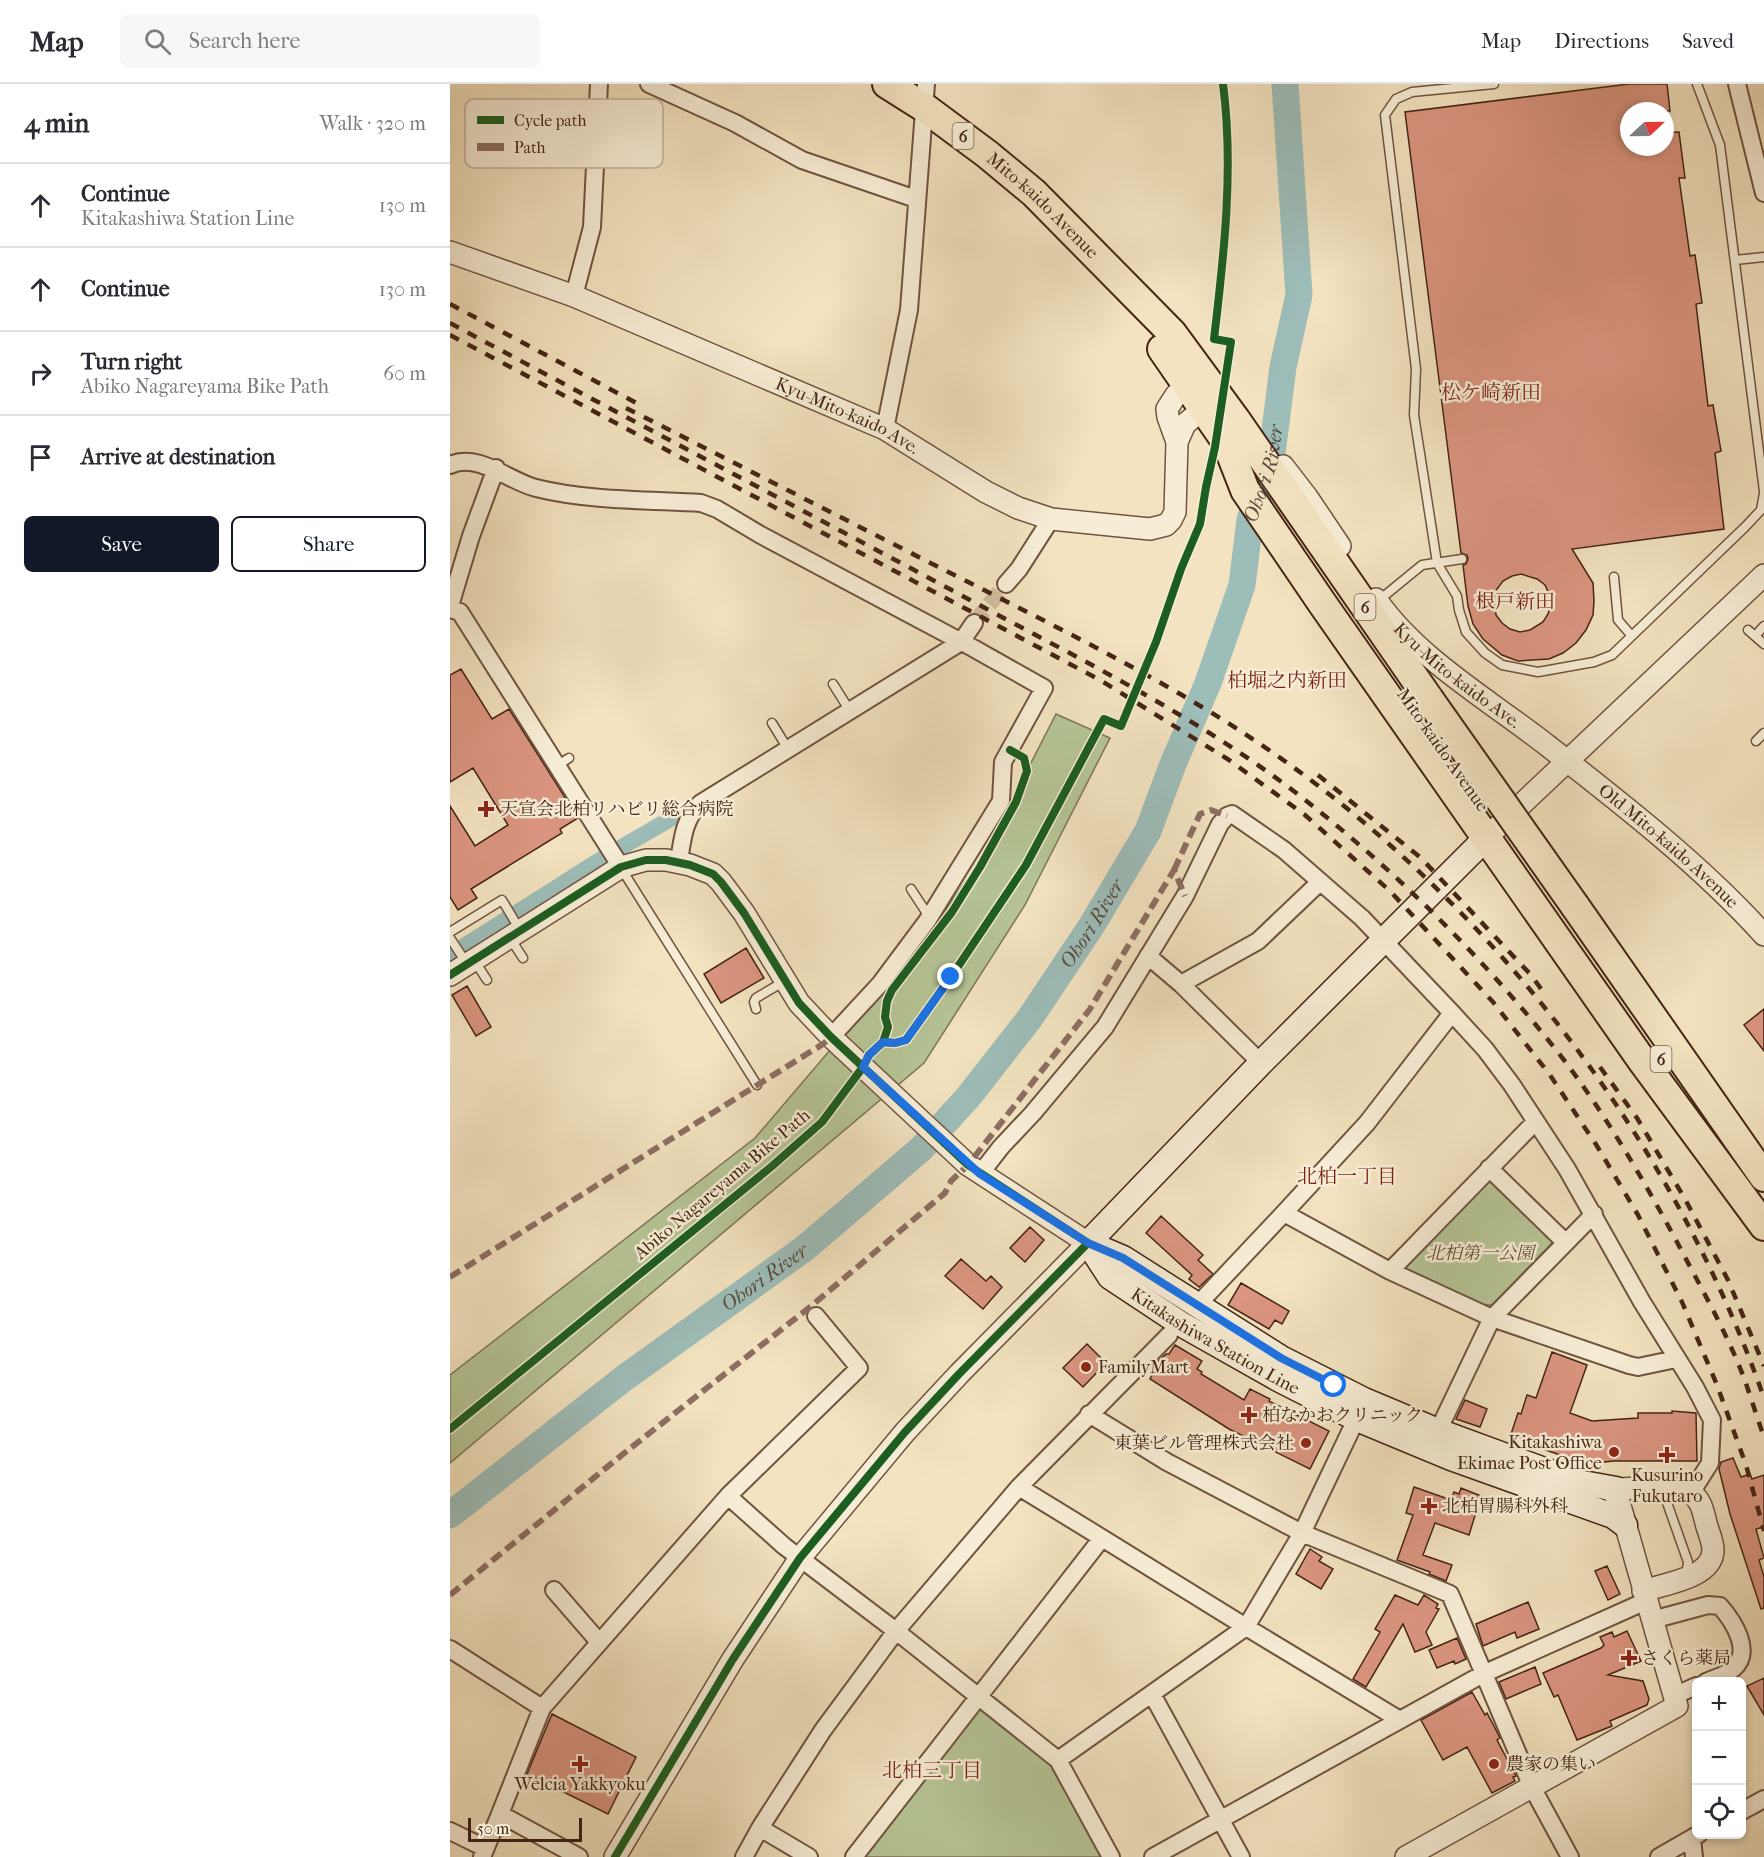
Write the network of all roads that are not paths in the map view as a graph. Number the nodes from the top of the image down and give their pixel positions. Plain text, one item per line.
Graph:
1 (599, 84) edge
2 (649, 84) edge
3 (887, 84) edge
4 (1494, 84) edge
5 (1697, 84) edge
6 (1737, 84) edge
7 (926, 96) edge
8 (598, 99) edge
9 (595, 168) edge
10 (1764, 193) edge
11 (916, 198) junction
12 (450, 252) edge
13 (1764, 257) edge
14 (1735, 260) junction
15 (574, 296) junction
16 (1201, 393) junction
17 (885, 429) junction
18 (1231, 432) junction
19 (1177, 442) junction
20 (1761, 442) edge
21 (450, 465) edge
22 (496, 468) junction
23 (1764, 492) edge
24 (1051, 519) junction
25 (1299, 527) junction
26 (1462, 559) dead end
27 (1437, 563) junction
28 (1764, 575) edge
29 (1614, 578) dead end
30 (1006, 584) tunnel mouth
31 (1378, 601) junction
32 (450, 607) edge
33 (974, 623) tunnel mouth
34 (1764, 626) edge
35 (1631, 635) junction
36 (961, 642) junction
37 (1764, 644) edge
38 (833, 684) dead end
39 (850, 711) junction
40 (772, 723) dead end
41 (1764, 733) edge
42 (1756, 741) dead end
43 (788, 749) junction
44 (1567, 762) junction
45 (1486, 838) junction
46 (679, 862) junction
47 (621, 867) junction
48 (1320, 882) junction
49 (911, 890) dead end
50 (1568, 911) junction
51 (930, 916) junction
52 (450, 932) edge
53 (515, 934) junction
54 (1764, 935) edge
55 (450, 938) edge
56 (1382, 940) junction
57 (1148, 956) junction
58 (523, 957) dead end
59 (464, 966) edge
60 (487, 980) dead end
61 (786, 981) junction
62 (1181, 984) junction
63 (756, 1009) dead end
64 (1452, 1013) junction
65 (831, 1037) junction
66 (1261, 1063) junction
67 (757, 1085) dead end
68 (1535, 1122) junction
69 (1489, 1168) junction
70 (974, 1169) junction
71 (1764, 1177) edge
72 (1764, 1202) edge
73 (1284, 1213) junction
74 (1594, 1214) junction
75 (1764, 1226) edge
76 (1564, 1242) junction
77 (1088, 1243) junction
78 (1390, 1271) junction
79 (1203, 1299) dead end
80 (816, 1316) dead end
81 (1492, 1318) junction
82 (1169, 1335) dead end
83 (1676, 1359) junction
84 (1360, 1410) junction
85 (1089, 1414) junction
86 (1438, 1431) junction
87 (1019, 1487) junction
88 (1612, 1489) junction
89 (1653, 1489) junction
90 (1691, 1493) junction
91 (728, 1496) junction
92 (1625, 1526) junction
93 (1302, 1533) junction
94 (1102, 1538) junction
95 (800, 1558) junction
96 (1685, 1578) junction
97 (554, 1590) dead end
98 (1647, 1604) junction
99 (1246, 1627) junction
100 (896, 1631) junction
101 (599, 1642) junction
102 (450, 1650) edge
103 (1483, 1674) junction
104 (1717, 1677) edge
105 (1692, 1688) edge
106 (1152, 1694) junction
107 (1674, 1696) junction
108 (979, 1697) junction
109 (542, 1708) junction
110 (1400, 1720) junction
111 (1058, 1760) junction
112 (1532, 1786) junction
113 (1764, 1799) edge
114 (1746, 1809) edge
115 (500, 1814) junction
116 (1221, 1819) junction
117 (760, 1828) junction
118 (450, 1831) edge
119 (1692, 1838) edge
120 (1695, 1839) edge
121 (483, 1853) edge
122 (579, 1857) edge
123 (615, 1857) edge
124 (744, 1857) edge
125 (809, 1857) edge
126 (854, 1857) edge
127 (1111, 1857) edge
128 (1153, 1857) edge
129 (1241, 1857) edge
130 (1406, 1857) edge
131 (1570, 1857) edge
132 (1659, 1857) edge
133 (1694, 1857) edge

1 - 8 street
2 - 11 street
3 - 7 highway, Mito-kaido Avenue / 6
4 - 27 lane
5 - 14 lane
6 - 10 street
7 - 11 street
7 - 16 highway, Mito-kaido Avenue / 6
9 - 15 street
11 - 17 street
12 - 15 street, Kyu-Mito-kaido Ave.
13 - 14 lane
14 - 20 lane
15 - 17 street, Kyu-Mito-kaido Ave.
16 - 18 highway, Mito-kaido Avenue / 6
16 - 19 street
16 - 19 street, Kyu-Mito-kaido Ave.
17 - 24 street, Kyu-Mito-kaido Ave.
18 - 25 highway, Mito-kaido Avenue / 6
18 - 25 street, Kyu-Mito-kaido Ave.
19 - 24 street, Kyu-Mito-kaido Ave.
20 - 23 lane
21 - 22 street
22 - 32 street
22 - 36 street
23 - 35 lane
24 - 30 street
25 - 31 street, Kyu-Mito-kaido Ave.
25 - 45 highway
25 - 50 highway, Mito-kaido Avenue / 6
26 - 27 lane
27 - 31 lane
27 - 35 lane
28 - 44 street
29 - 35 lane
31 - 44 street, Kyu-Mito-kaido Ave.
32 - 47 street
33 - 36 street
34 - 37 lane
36 - 39 street
36 - 51 street
38 - 39 lane
39 - 43 street
40 - 43 lane
41 - 42 lane
43 - 46 street
44 - 45 street
44 - 54 street, Old Mito-kaido Avenue
45 - 56 main road
45 - 75 highway
46 - 47 street
46 - 61 street
47 - 53 street
47 - 67 lane
48 - 56 street
48 - 57 street
48 - 62 street
49 - 51 lane
50 - 71 highway, Mito-kaido Avenue / 6
50 - 72 highway, Mito-kaido Avenue / 6
51 - 65 street
52 - 53 lane
53 - 58 lane
53 - 59 street
55 - 59 lane
56 - 64 street
56 - 66 main road
57 - 62 street
57 - 70 street
59 - 60 lane
61 - 63 lane
61 - 65 street
62 - 66 street
64 - 68 street
64 - 73 street
65 - 70 street
66 - 77 main road
68 - 69 street
68 - 74 street
69 - 76 street
69 - 78 street
70 - 77 street
73 - 78 street
73 - 79 street
74 - 76 street
74 - 83 street
76 - 81 street
77 - 84 main road, Kitakashiwa Station Line
77 - 95 street
78 - 81 street
80 - 91 street
81 - 83 street
81 - 86 street
82 - 85 street
83 - 90 street
84 - 86 main road, Kitakashiwa Station Line
84 - 92 main road, Kitakashiwa Station Line
84 - 93 street
85 - 87 street
85 - 93 street
86 - 88 main road, Kitakashiwa Station Line
87 - 94 street
87 - 100 street
88 - 89 street
88 - 92 street
89 - 90 street
89 - 96 lane
90 - 96 street
91 - 95 street
91 - 101 street
92 - 98 street
93 - 99 street
93 - 103 street
94 - 99 street
94 - 108 street
95 - 100 street
95 - 123 street
96 - 98 street
97 - 101 street
98 - 103 street
98 - 104 street
98 - 107 street
99 - 106 street
99 - 110 street
100 - 108 street
100 - 117 street
101 - 109 street
102 - 109 street
103 - 110 street
103 - 112 street
105 - 107 street
106 - 111 street
106 - 116 street
107 - 112 street
108 - 111 street
108 - 126 street
109 - 115 street
110 - 116 street
111 - 127 street
112 - 130 street
112 - 131 street
113 - 114 street
115 - 121 street
115 - 122 street
116 - 128 street
116 - 129 street
117 - 124 street
117 - 125 street
118 - 121 street
119 - 132 street
120 - 133 street

